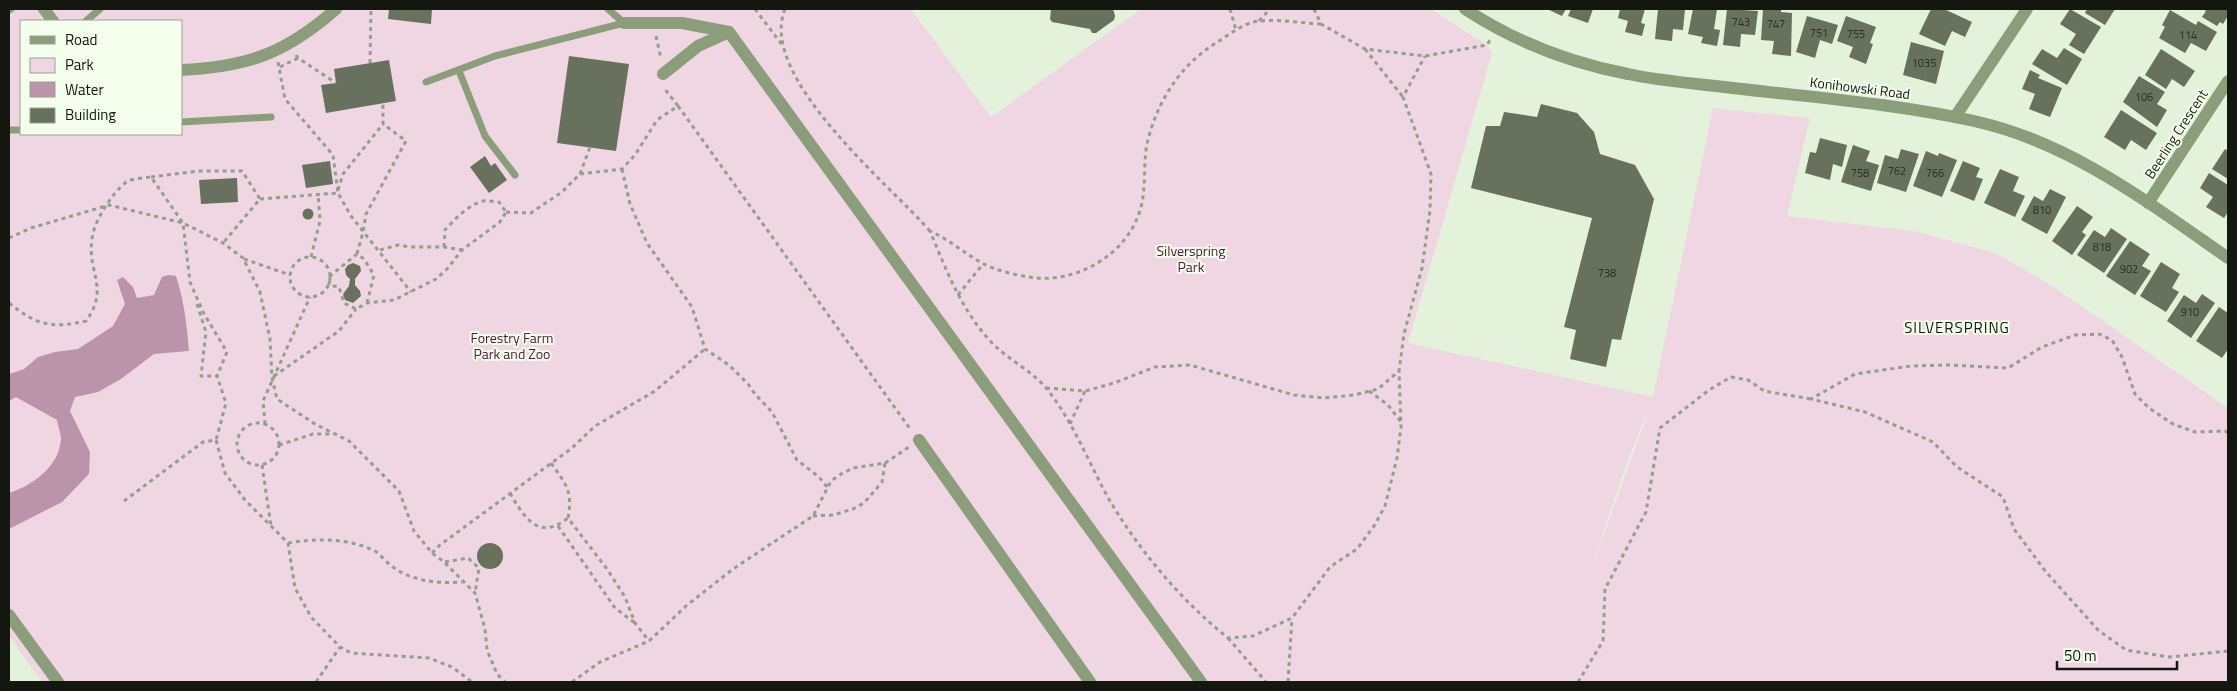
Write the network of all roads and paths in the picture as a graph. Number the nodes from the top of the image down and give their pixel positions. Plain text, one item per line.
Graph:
1 (44, 9) edge
2 (100, 9) edge
3 (336, 9) edge
4 (371, 9) edge
5 (608, 9) edge
6 (755, 9) edge
7 (785, 9) edge
8 (1230, 9) edge
9 (1270, 9) edge
10 (1314, 9) edge
11 (1465, 9) edge
12 (2027, 9) edge
13 (52, 20) edge
14 (87, 20) edge
15 (1258, 20) junction
16 (624, 23) junction
17 (1320, 24) junction
18 (1236, 30) junction
19 (729, 32) junction
20 (656, 33) dead end
21 (290, 43) junction
22 (1489, 43) dead end
23 (783, 47) junction
24 (1364, 49) junction
25 (274, 52) junction
26 (1425, 56) junction
27 (298, 58) junction
28 (370, 63) dead end
29 (280, 67) junction
30 (182, 70) edge
31 (459, 71) junction
32 (663, 74) junction
33 (2228, 81) edge
34 (426, 82) dead end
35 (336, 83) dead end
36 (1404, 97) junction
37 (383, 103) dead end
38 (678, 106) junction
39 (271, 117) dead end
40 (1955, 118) junction
41 (182, 122) edge
42 (383, 124) junction
43 (590, 148) dead end
44 (622, 169) junction
45 (580, 174) junction
46 (515, 175) dead end
47 (151, 177) junction
48 (318, 193) junction
49 (338, 194) junction
50 (260, 199) junction
51 (2148, 203) junction
52 (109, 205) junction
53 (506, 212) junction
54 (183, 222) junction
55 (930, 231) junction
56 (364, 232) junction
57 (9, 238) edge
58 (223, 243) junction
59 (444, 247) junction
60 (379, 250) junction
61 (462, 250) junction
62 (357, 254) junction
63 (311, 257) junction
64 (243, 258) junction
65 (2228, 258) edge
66 (983, 264) junction
67 (290, 275) junction
68 (330, 276) junction
69 (192, 285) junction
70 (411, 292) junction
71 (958, 294) junction
72 (310, 297) junction
73 (9, 303) edge
74 (367, 303) junction
75 (356, 308) junction
76 (705, 349) junction
77 (1399, 371) junction
78 (217, 376) junction
79 (272, 378) junction
80 (1046, 388) junction
81 (1085, 391) junction
82 (1369, 391) junction
83 (1811, 398) junction
84 (1401, 422) junction
85 (265, 424) junction
86 (1070, 424) junction
87 (2228, 433) edge
88 (334, 434) junction
89 (216, 440) junction
90 (918, 440) junction
91 (279, 446) junction
92 (551, 463) junction
93 (885, 463) junction
94 (262, 465) junction
95 (828, 488) junction
96 (510, 493) junction
97 (124, 501) dead end
98 (813, 516) junction
99 (568, 518) junction
100 (558, 526) junction
101 (271, 527) junction
102 (288, 543) junction
103 (432, 553) junction
104 (444, 562) junction
105 (462, 582) junction
106 (475, 594) junction
107 (9, 615) edge
108 (1292, 618) junction
109 (635, 623) junction
110 (1228, 638) junction
111 (649, 641) junction
112 (340, 647) junction
113 (2228, 651) edge
114 (58, 682) edge
115 (316, 682) edge
116 (472, 682) edge
117 (505, 682) edge
118 (572, 682) edge
119 (1090, 682) edge
120 (1201, 682) edge
121 (1266, 682) edge
122 (1288, 682) edge
123 (1578, 682) edge

1 - 13 street
2 - 14 lane
3 - 21 street
4 - 28 path
5 - 16 lane
6 - 23 path
7 - 23 path
8 - 18 path
9 - 15 path
10 - 17 path
11 - 40 street, Konihowski Road
12 - 40 street
15 - 17 path
15 - 18 path
16 - 19 street
16 - 31 lane
17 - 24 path
18 - 66 path
19 - 32 street
19 - 120 street
20 - 32 path
21 - 25 street
21 - 27 path
22 - 26 path
23 - 55 path
24 - 26 path
24 - 36 path
25 - 29 path
25 - 30 street
26 - 36 path
27 - 29 path
27 - 35 path
29 - 49 path
31 - 34 lane
31 - 46 lane
32 - 38 path
33 - 51 street, Beerling Crescent
36 - 77 path
37 - 42 path
38 - 44 path
38 - 90 path
39 - 41 lane
40 - 51 street, Konihowski Road
42 - 49 path
42 - 56 path
43 - 45 path
44 - 45 path
44 - 76 path
45 - 53 path
47 - 50 path
47 - 52 path
47 - 54 path
48 - 49 path
48 - 50 path
48 - 63 path
49 - 56 path
50 - 58 path
51 - 65 street, Konihowski Road
52 - 54 path
52 - 57 path
52 - 73 path
53 - 59 path
53 - 61 path
54 - 58 path
54 - 69 path
55 - 66 path
55 - 71 path
56 - 60 path
56 - 62 path
58 - 64 path
59 - 60 path
59 - 61 path
60 - 70 path
61 - 70 path
62 - 68 path
62 - 74 path
63 - 67 path
63 - 68 path
64 - 67 path
64 - 79 path
66 - 71 path
67 - 72 path
68 - 72 path
68 - 75 path
69 - 78 path
69 - 78 path
70 - 74 path
71 - 80 path
72 - 79 path
74 - 75 path
75 - 79 path
76 - 92 path
76 - 95 path
77 - 82 path
77 - 84 path
78 - 89 path
79 - 85 path
79 - 88 path
80 - 81 path
80 - 86 path
81 - 82 path
81 - 86 path
82 - 84 path
83 - 87 path
83 - 113 path
83 - 123 path
84 - 108 path
85 - 91 path
85 - 94 path
86 - 110 path
88 - 91 path
88 - 103 path
89 - 97 path
89 - 101 path
90 - 93 path
90 - 119 street
91 - 94 path
92 - 96 path
92 - 99 path
93 - 95 path
93 - 98 path
94 - 101 path
95 - 98 path
96 - 100 path
96 - 103 path
98 - 111 path
99 - 100 path
99 - 109 path
100 - 109 path
101 - 102 path
102 - 105 path
102 - 112 path
103 - 104 path
104 - 105 path
104 - 106 path
105 - 106 path
106 - 117 path
107 - 114 street
108 - 110 path
108 - 122 path
109 - 111 path
110 - 121 path
111 - 118 path
112 - 115 path
112 - 116 path

